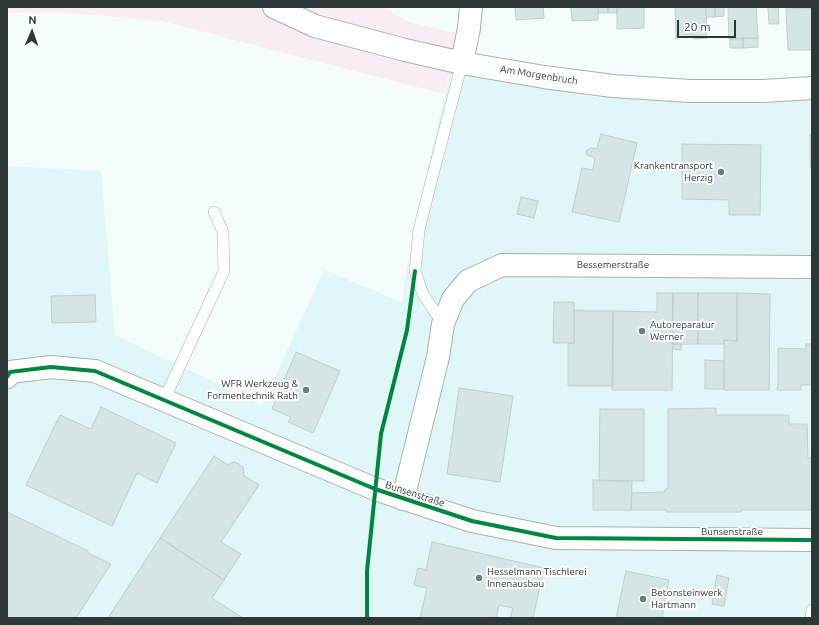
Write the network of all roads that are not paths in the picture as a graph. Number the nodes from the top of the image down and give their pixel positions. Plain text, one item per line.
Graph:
1 (274, 7) edge
2 (471, 7) edge
3 (462, 63) junction
4 (812, 88) edge
5 (214, 212) dead end
6 (812, 267) edge
7 (444, 324) junction
8 (8, 371) edge
9 (164, 400) junction
10 (403, 499) junction
11 (812, 540) edge
12 (812, 610) edge
13 (811, 618) edge

1 - 3 street, Am Morgenbruch
2 - 3 street
3 - 4 street, Am Morgenbruch
3 - 7 lane
5 - 9 lane
6 - 7 street, Bessemerstraße
7 - 10 street, Bessemerstraße
8 - 9 street, Bunsenstraße
9 - 10 street, Bunsenstraße
10 - 11 street, Bunsenstraße
12 - 13 lane

